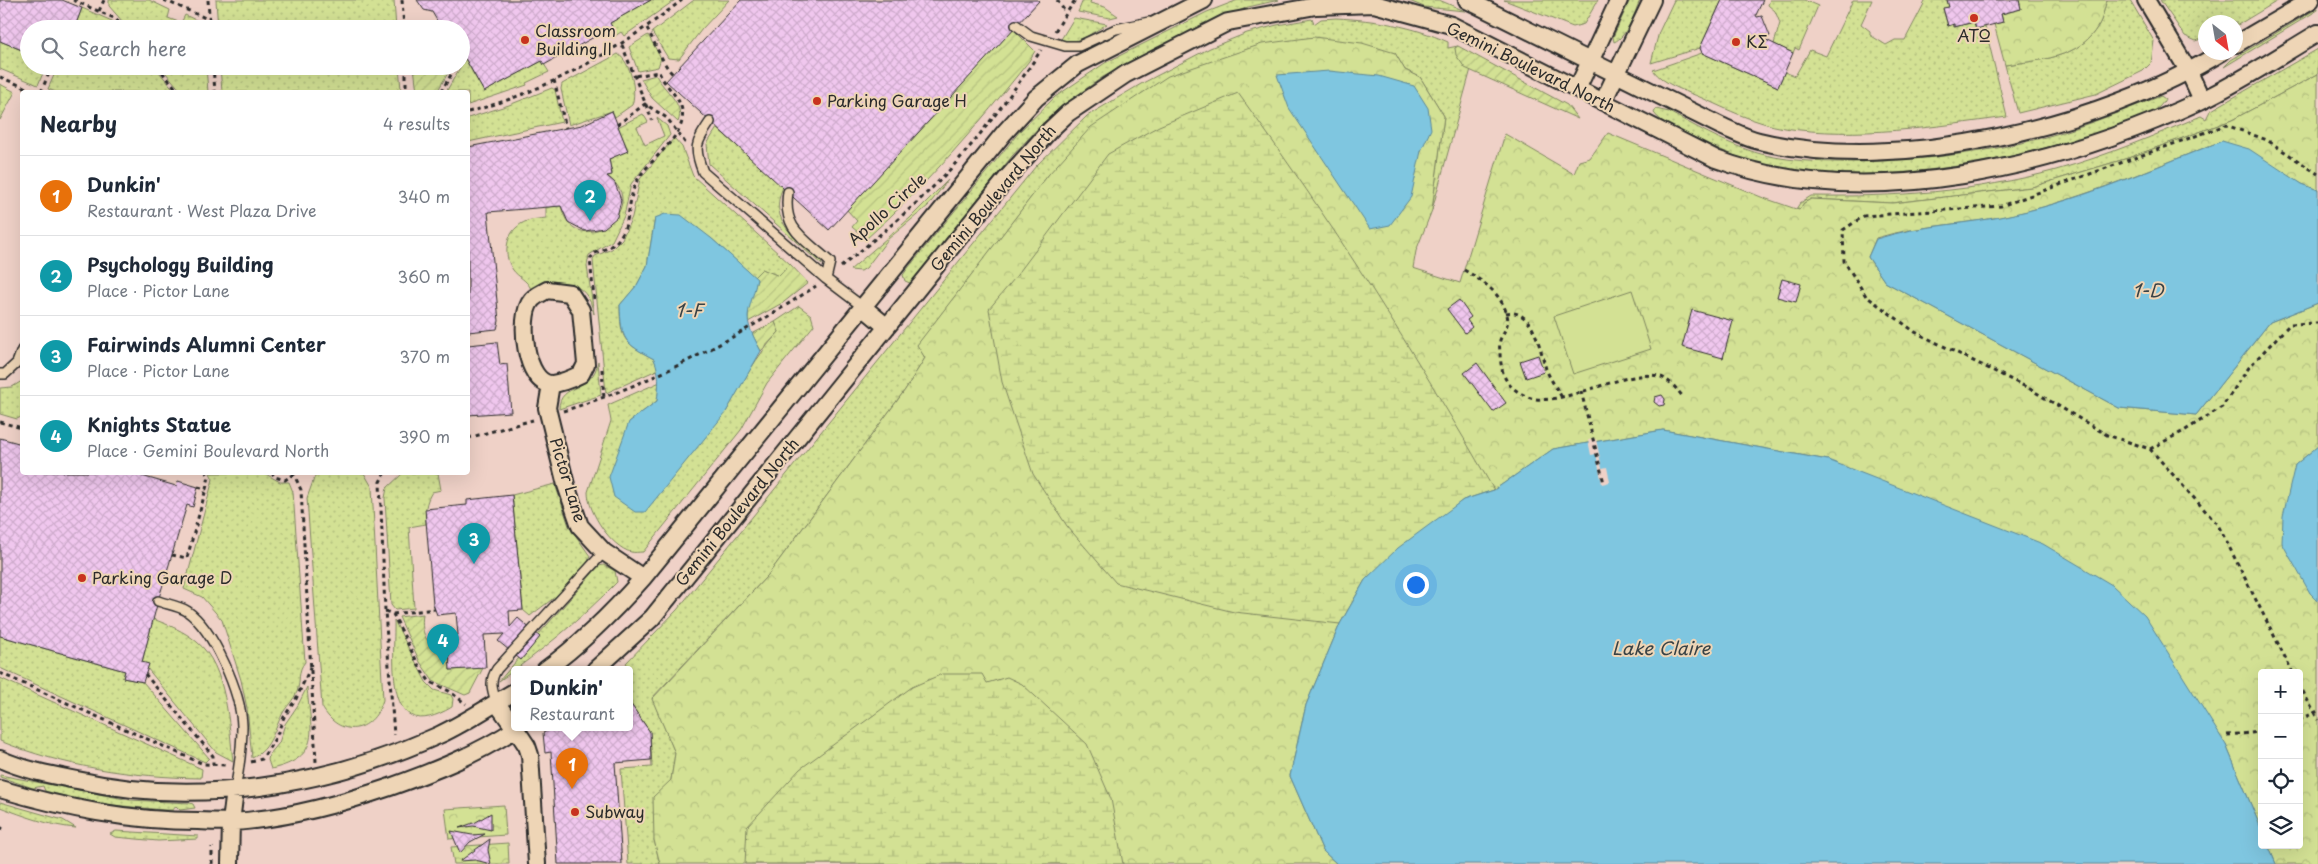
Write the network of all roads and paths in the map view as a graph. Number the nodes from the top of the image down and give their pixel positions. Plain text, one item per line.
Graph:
1 (73, 0) edge
2 (104, 0) edge
3 (164, 0) edge
4 (208, 0) edge
5 (402, 0) edge
6 (682, 0) edge
7 (1057, 0) edge
8 (1075, 0) edge
9 (1204, 0) edge
10 (1467, 0) edge
11 (1619, 0) edge
12 (1652, 0) edge
13 (2146, 0) edge
14 (2311, 0) edge
15 (80, 3) edge
16 (99, 11) junction
17 (1066, 13) junction
18 (1169, 17) junction
19 (116, 20) edge
20 (210, 20) joint
21 (403, 20) edge
22 (1016, 25) dead end
23 (647, 28) junction
24 (2318, 33) edge
25 (2243, 40) edge
26 (1048, 41) junction
27 (622, 45) junction
28 (2209, 60) edge
29 (1591, 62) junction
30 (665, 67) junction
31 (659, 72) junction
32 (2189, 72) junction
33 (673, 74) dead end
34 (1616, 74) junction
35 (48, 75) edge
36 (165, 75) edge
37 (214, 75) edge
38 (406, 75) edge
39 (451, 75) edge
40 (634, 76) junction
41 (0, 78) edge
42 (554, 80) junction
43 (1577, 89) junction
44 (31, 90) edge
45 (41, 90) edge
46 (177, 90) edge
47 (215, 90) edge
48 (406, 90) edge
49 (442, 90) edge
50 (2202, 100) junction
51 (1603, 102) junction
52 (645, 104) junction
53 (470, 111) edge
54 (652, 120) dead end
55 (710, 122) dead end
56 (618, 125) dead end
57 (566, 128) dead end
58 (677, 132) junction
59 (698, 160) junction
60 (2318, 174) edge
61 (788, 192) dead end
62 (1464, 270) dead end
63 (826, 279) junction
64 (595, 304) dead end
65 (863, 307) junction
66 (1506, 313) junction
67 (2318, 323) edge
68 (888, 327) junction
69 (20, 355) edge
70 (601, 361) dead end
71 (0, 374) edge
72 (660, 374) dead end
73 (551, 384) junction
74 (1581, 391) junction
75 (1561, 397) junction
76 (1683, 397) dead end
77 (604, 399) dead end
78 (0, 422) edge
79 (20, 427) edge
80 (2150, 449) junction
81 (208, 475) edge
82 (275, 475) edge
83 (294, 475) edge
84 (296, 475) edge
85 (384, 475) edge
86 (1604, 483) dead end
87 (198, 487) dead end
88 (206, 489) junction
89 (604, 552) junction
90 (172, 555) dead end
91 (643, 578) junction
92 (158, 601) dead end
93 (435, 609) dead end
94 (384, 611) junction
95 (394, 614) junction
96 (312, 664) junction
97 (550, 666) edge
98 (599, 666) edge
99 (2291, 669) edge
100 (0, 673) edge
101 (145, 674) dead end
102 (2303, 691) edge
103 (511, 694) edge
104 (496, 702) junction
105 (466, 704) dead end
106 (2316, 712) edge
107 (2303, 718) edge
108 (2318, 720) edge
109 (511, 723) edge
110 (511, 731) edge
111 (517, 731) edge
112 (2258, 732) edge
113 (394, 735) dead end
114 (2227, 735) dead end
115 (262, 758) dead end
116 (0, 759) edge
117 (316, 765) dead end
118 (0, 789) edge
119 (234, 790) junction
120 (231, 822) junction
121 (212, 847) dead end
122 (212, 864) edge
123 (230, 864) edge
124 (537, 864) edge

1 - 15 path
2 - 16 path
3 - 20 path
4 - 20 path
5 - 21 path
6 - 23 path
7 - 17 path
8 - 17 path, Apollo Circle
9 - 18 street, Gemini Boulevard North
10 - 29 street, Gemini Boulevard North
11 - 29 street
12 - 34 street
13 - 32 street
14 - 25 street
15 - 16 path
16 - 19 path
17 - 26 path, Apollo Circle
18 - 26 lane
18 - 65 street, Gemini Boulevard North
22 - 26 lane
23 - 27 path
23 - 30 path
24 - 50 street, Gemini Boulevard North
26 - 63 path, Apollo Circle
27 - 40 path
27 - 42 path
28 - 32 street, Gemini Boulevard North
29 - 34 street, Gemini Boulevard North
29 - 43 street
30 - 31 path
30 - 33 path
31 - 40 path
31 - 58 path
32 - 34 street, Gemini Boulevard North
32 - 50 street
34 - 51 street
35 - 45 path
36 - 46 path
37 - 47 path
38 - 48 path
39 - 49 path
40 - 52 path
41 - 44 path
42 - 53 path
42 - 57 path
43 - 51 street, Gemini Boulevard North
43 - 68 street, Gemini Boulevard North
50 - 51 street, Gemini Boulevard North
52 - 54 path
52 - 56 path
52 - 58 path
55 - 59 lane
58 - 59 path
58 - 64 path
59 - 63 lane
60 - 80 path
61 - 63 lane
62 - 66 path
63 - 65 lane
63 - 72 path, Apollo Circle
65 - 68 street
65 - 91 street, Gemini Boulevard North
66 - 75 path
66 - 75 path
67 - 80 path
68 - 98 street, Gemini Boulevard North
69 - 71 lane
70 - 77 path
73 - 73 street
73 - 89 street, Pictor Lane
74 - 75 path
74 - 76 path
74 - 86 path
78 - 79 path
80 - 99 path
81 - 88 path
82 - 83 path
84 - 96 path
85 - 94 path
87 - 88 path
88 - 90 path
89 - 91 street, Pictor Lane
89 - 104 lane
91 - 97 street, Gemini Boulevard North
92 - 119 lane
93 - 95 path
94 - 95 path
94 - 113 path
95 - 105 path
96 - 115 path
96 - 117 path
100 - 101 path
102 - 106 path
103 - 104 street
104 - 109 street
104 - 119 street
106 - 107 path
106 - 108 path
110 - 120 street
111 - 124 street
112 - 114 path
116 - 119 street
118 - 120 street
119 - 120 street
120 - 123 street
121 - 122 path

